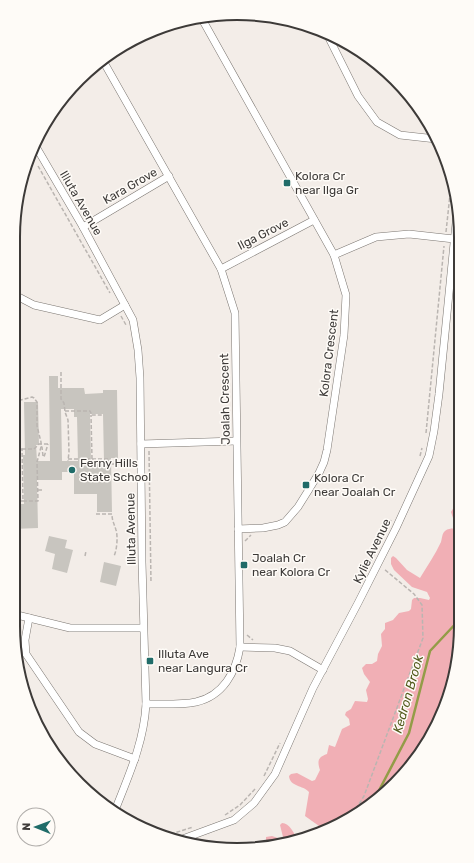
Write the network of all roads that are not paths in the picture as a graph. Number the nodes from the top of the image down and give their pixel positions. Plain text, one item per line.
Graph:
1 (204, 23) edge
2 (333, 42) edge
3 (105, 65) edge
4 (431, 138) edge
5 (38, 151) edge
6 (169, 176) junction
7 (314, 220) junction
8 (83, 227) junction
9 (454, 239) joint
10 (334, 255) junction
11 (221, 268) junction
12 (20, 298) edge
13 (122, 307) junction
14 (236, 441) junction
15 (140, 444) junction
16 (238, 529) junction
17 (20, 616) edge
18 (29, 618) junction
19 (144, 628) junction
20 (240, 647) junction
21 (323, 670) junction
22 (146, 704) junction
23 (135, 759) junction
24 (117, 806) edge
25 (187, 837) edge

1 - 7 street, Kolora Crescent
2 - 4 street
3 - 6 street, Joalah Crescent
5 - 8 street, Illuta Avenue
6 - 8 street, Kara Grove
6 - 11 street, Joalah Crescent
7 - 10 street, Kolora Crescent
7 - 11 street, Ilga Grove
8 - 13 street, Illuta Avenue
9 - 10 street
9 - 21 street, Kylie Avenue
10 - 16 street, Kolora Crescent
11 - 14 street, Joalah Crescent
12 - 13 street
13 - 15 street, Illuta Avenue
14 - 15 street
14 - 16 street, Joalah Crescent
15 - 19 street, Illuta Avenue
16 - 20 street, Joalah Crescent
17 - 18 street
18 - 19 street
18 - 23 street
19 - 22 street, Illuta Avenue
20 - 21 street
20 - 22 street, Joalah Crescent
21 - 25 street, Kylie Avenue
22 - 23 street, Illuta Avenue
23 - 24 street, Illuta Avenue

